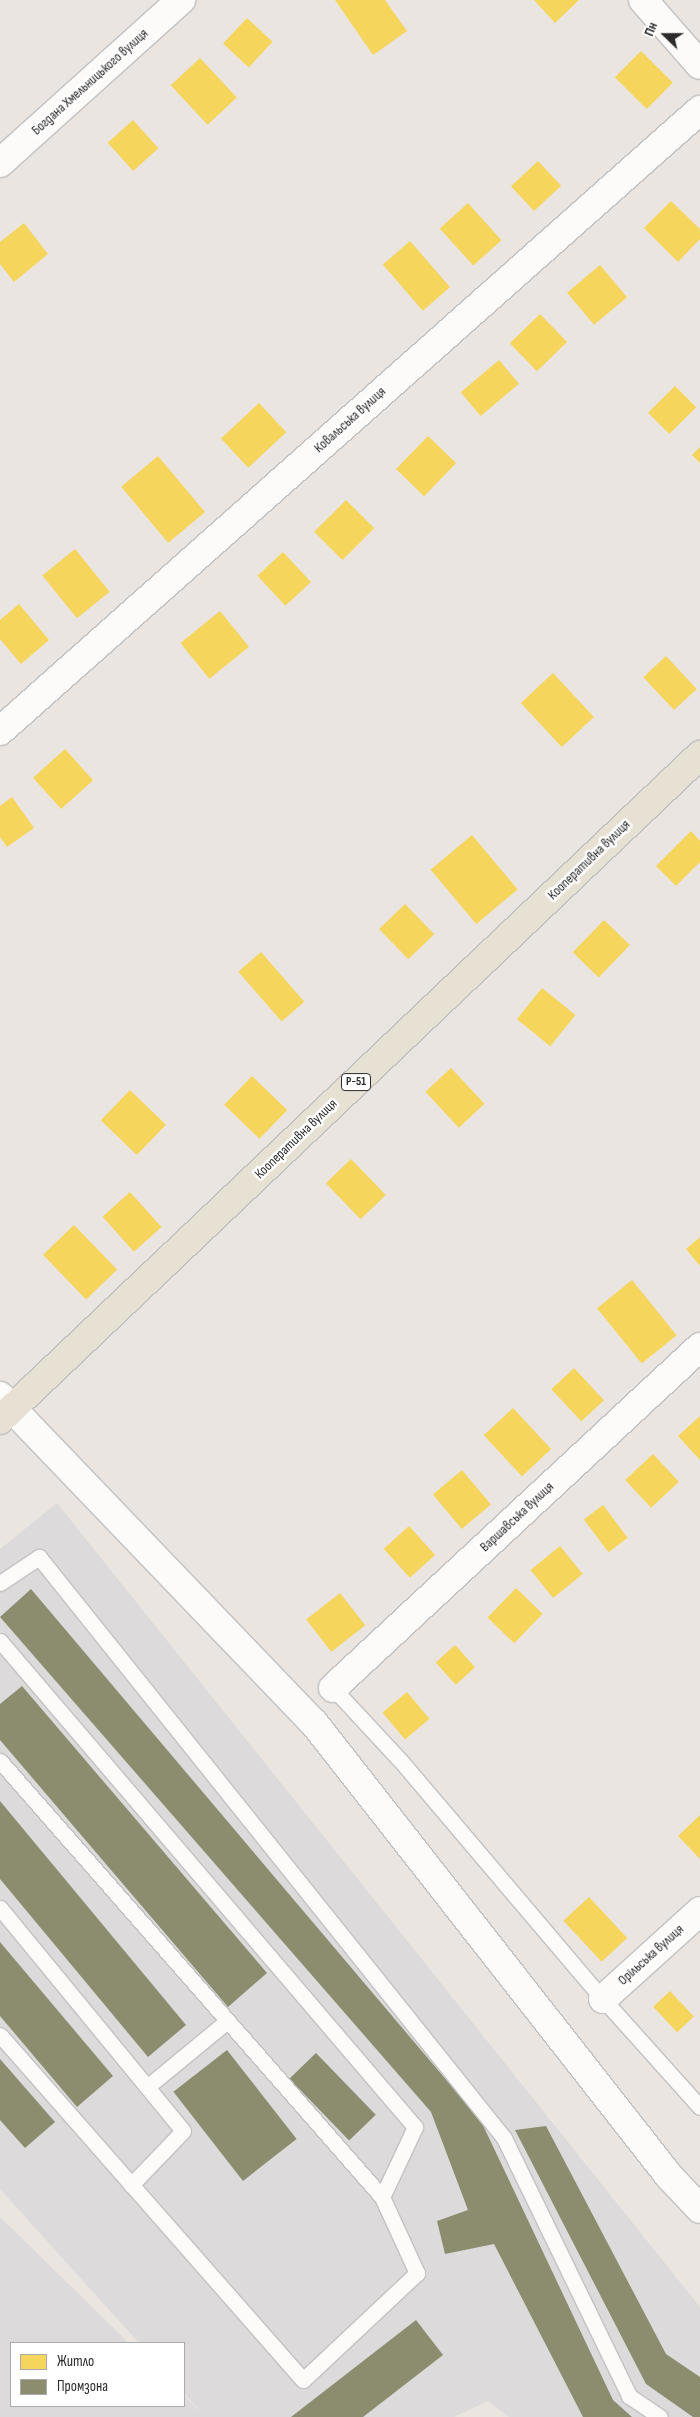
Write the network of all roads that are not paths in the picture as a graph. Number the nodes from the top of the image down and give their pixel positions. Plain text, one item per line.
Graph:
1 (181, 0) edge
2 (643, 0) edge
3 (700, 65) edge
4 (700, 110) edge
5 (0, 163) edge
6 (0, 731) edge
7 (700, 754) edge
8 (700, 1346) edge
9 (4, 1408) edge
10 (0, 1583) edge
11 (0, 1641) edge
12 (333, 1688) joint
13 (0, 1762) edge
14 (0, 1908) edge
15 (700, 1911) edge
16 (603, 1999) junction
17 (228, 2021) junction
18 (0, 2035) edge
19 (147, 2087) junction
20 (700, 2107) edge
21 (132, 2185) junction
22 (382, 2197) junction
23 (700, 2209) edge
24 (660, 2417) edge

1 - 5 street, Богдана Хмельницького вулиця
2 - 3 street
4 - 6 street, Ковальська вулиця
7 - 9 main road, Кооперативна вулиця / Р-51
8 - 12 street, Варшавська вулиця
9 - 23 street
10 - 24 lane
11 - 22 lane
12 - 16 lane
13 - 17 lane
14 - 19 lane
15 - 16 street, Орільська вулиця
16 - 20 lane
17 - 19 lane
17 - 22 lane
18 - 21 lane
19 - 21 lane
21 - 22 lane

